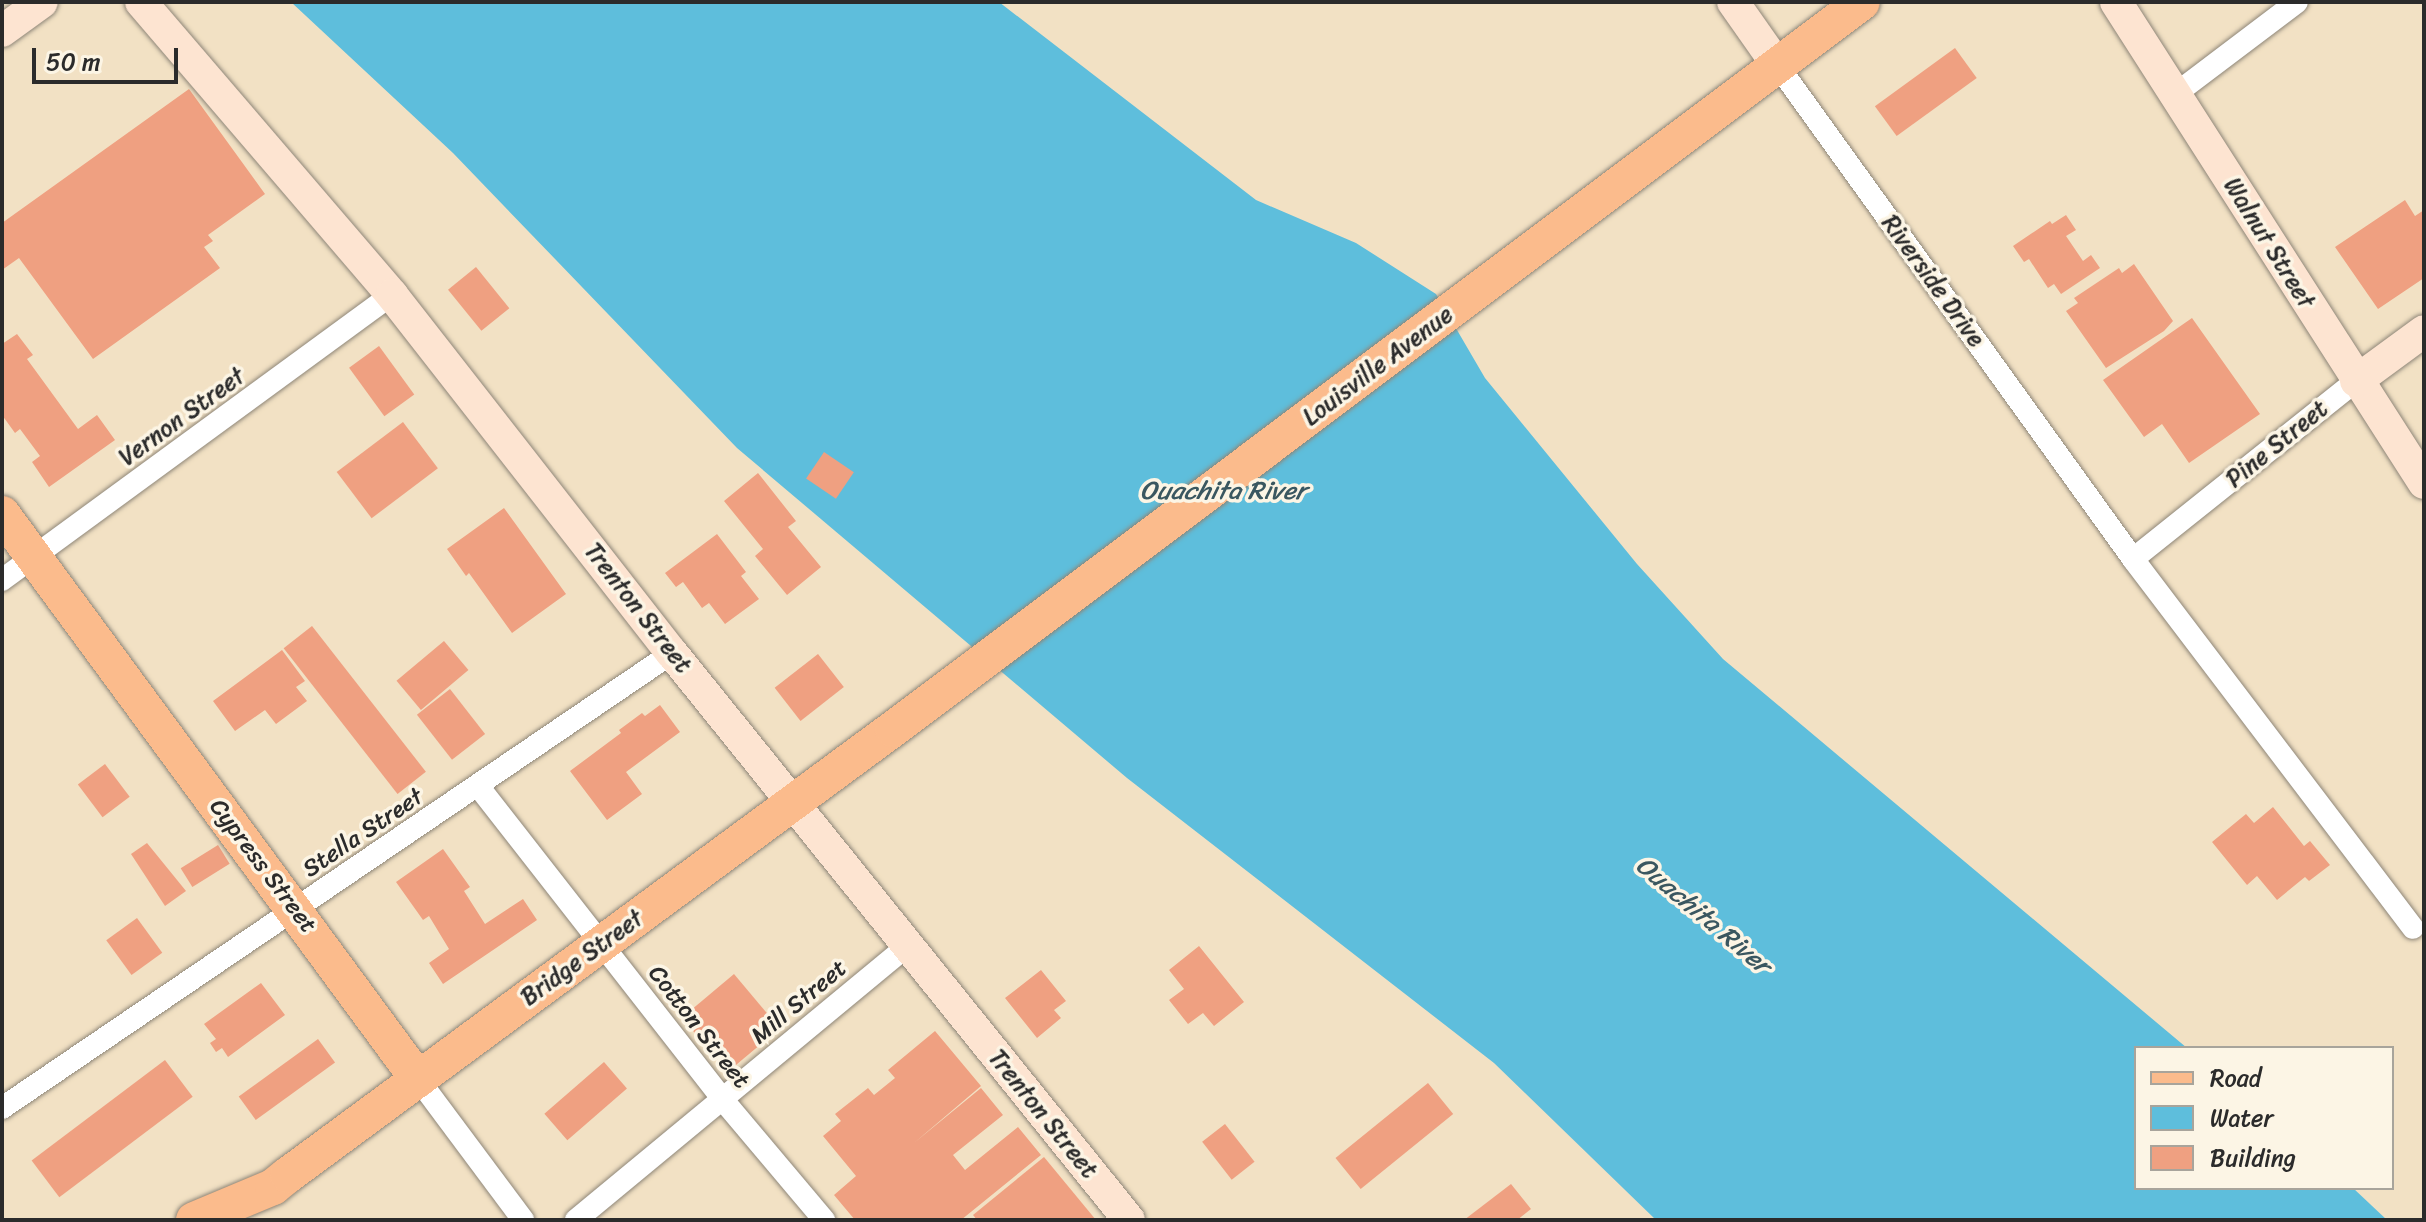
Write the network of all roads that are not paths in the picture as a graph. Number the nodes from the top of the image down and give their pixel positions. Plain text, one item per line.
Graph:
1 (42, 2) edge
2 (141, 2) edge
3 (1733, 2) edge
4 (1862, 2) edge
5 (2116, 2) edge
6 (2297, 2) edge
7 (2, 31) edge
8 (1778, 66) junction
9 (2174, 95) junction
10 (392, 295) junction
11 (2424, 331) edge
12 (2356, 381) junction
13 (2424, 483) edge
14 (2, 514) edge
15 (35, 556) junction
16 (2133, 559) junction
17 (2, 580) edge
18 (672, 653) junction
19 (893, 729) joint
20 (478, 786) junction
21 (795, 800) junction
22 (296, 910) junction
23 (2413, 928) dead end
24 (601, 945) junction
25 (907, 946) junction
26 (418, 1079) junction
27 (723, 1100) junction
28 (2, 1108) edge
29 (273, 1187) junction
30 (194, 1220) edge
31 (244, 1220) edge
32 (523, 1220) edge
33 (576, 1220) edge
34 (824, 1220) edge
35 (1129, 1220) edge

1 - 7 street
2 - 10 street, Trenton Street
3 - 8 street, Riverside Drive
4 - 8 main road, Louisville Avenue
5 - 9 street, Walnut Street
6 - 9 street
8 - 16 street, Riverside Drive
8 - 19 main road, Louisville Avenue
9 - 12 street, Walnut Street
10 - 15 street, Vernon Street
10 - 18 street, Trenton Street
11 - 12 street, Pine Street
12 - 13 street, Walnut Street
12 - 16 street, Pine Street
14 - 15 main road, Cypress Street
15 - 17 street, Vernon Street
15 - 22 main road, Cypress Street
16 - 23 street, Riverside Drive
18 - 20 street, Stella Street
18 - 21 street, Trenton Street
19 - 21 main road, Bridge Street
20 - 22 street, Stella Street
20 - 24 street, Cotton Street
21 - 24 main road, Bridge Street
21 - 25 street, Trenton Street
22 - 26 main road, Cypress Street
22 - 28 street, Stella Street
24 - 26 main road, Bridge Street
24 - 27 street, Cotton Street
25 - 27 street, Mill Street
25 - 35 street, Trenton Street
26 - 29 main road, Bridge Street
26 - 32 street, Cypress Street
27 - 33 street, Mill Street
27 - 34 street, Cotton Street
29 - 30 main road, Bridge Street
29 - 31 main road, Bridge Street

